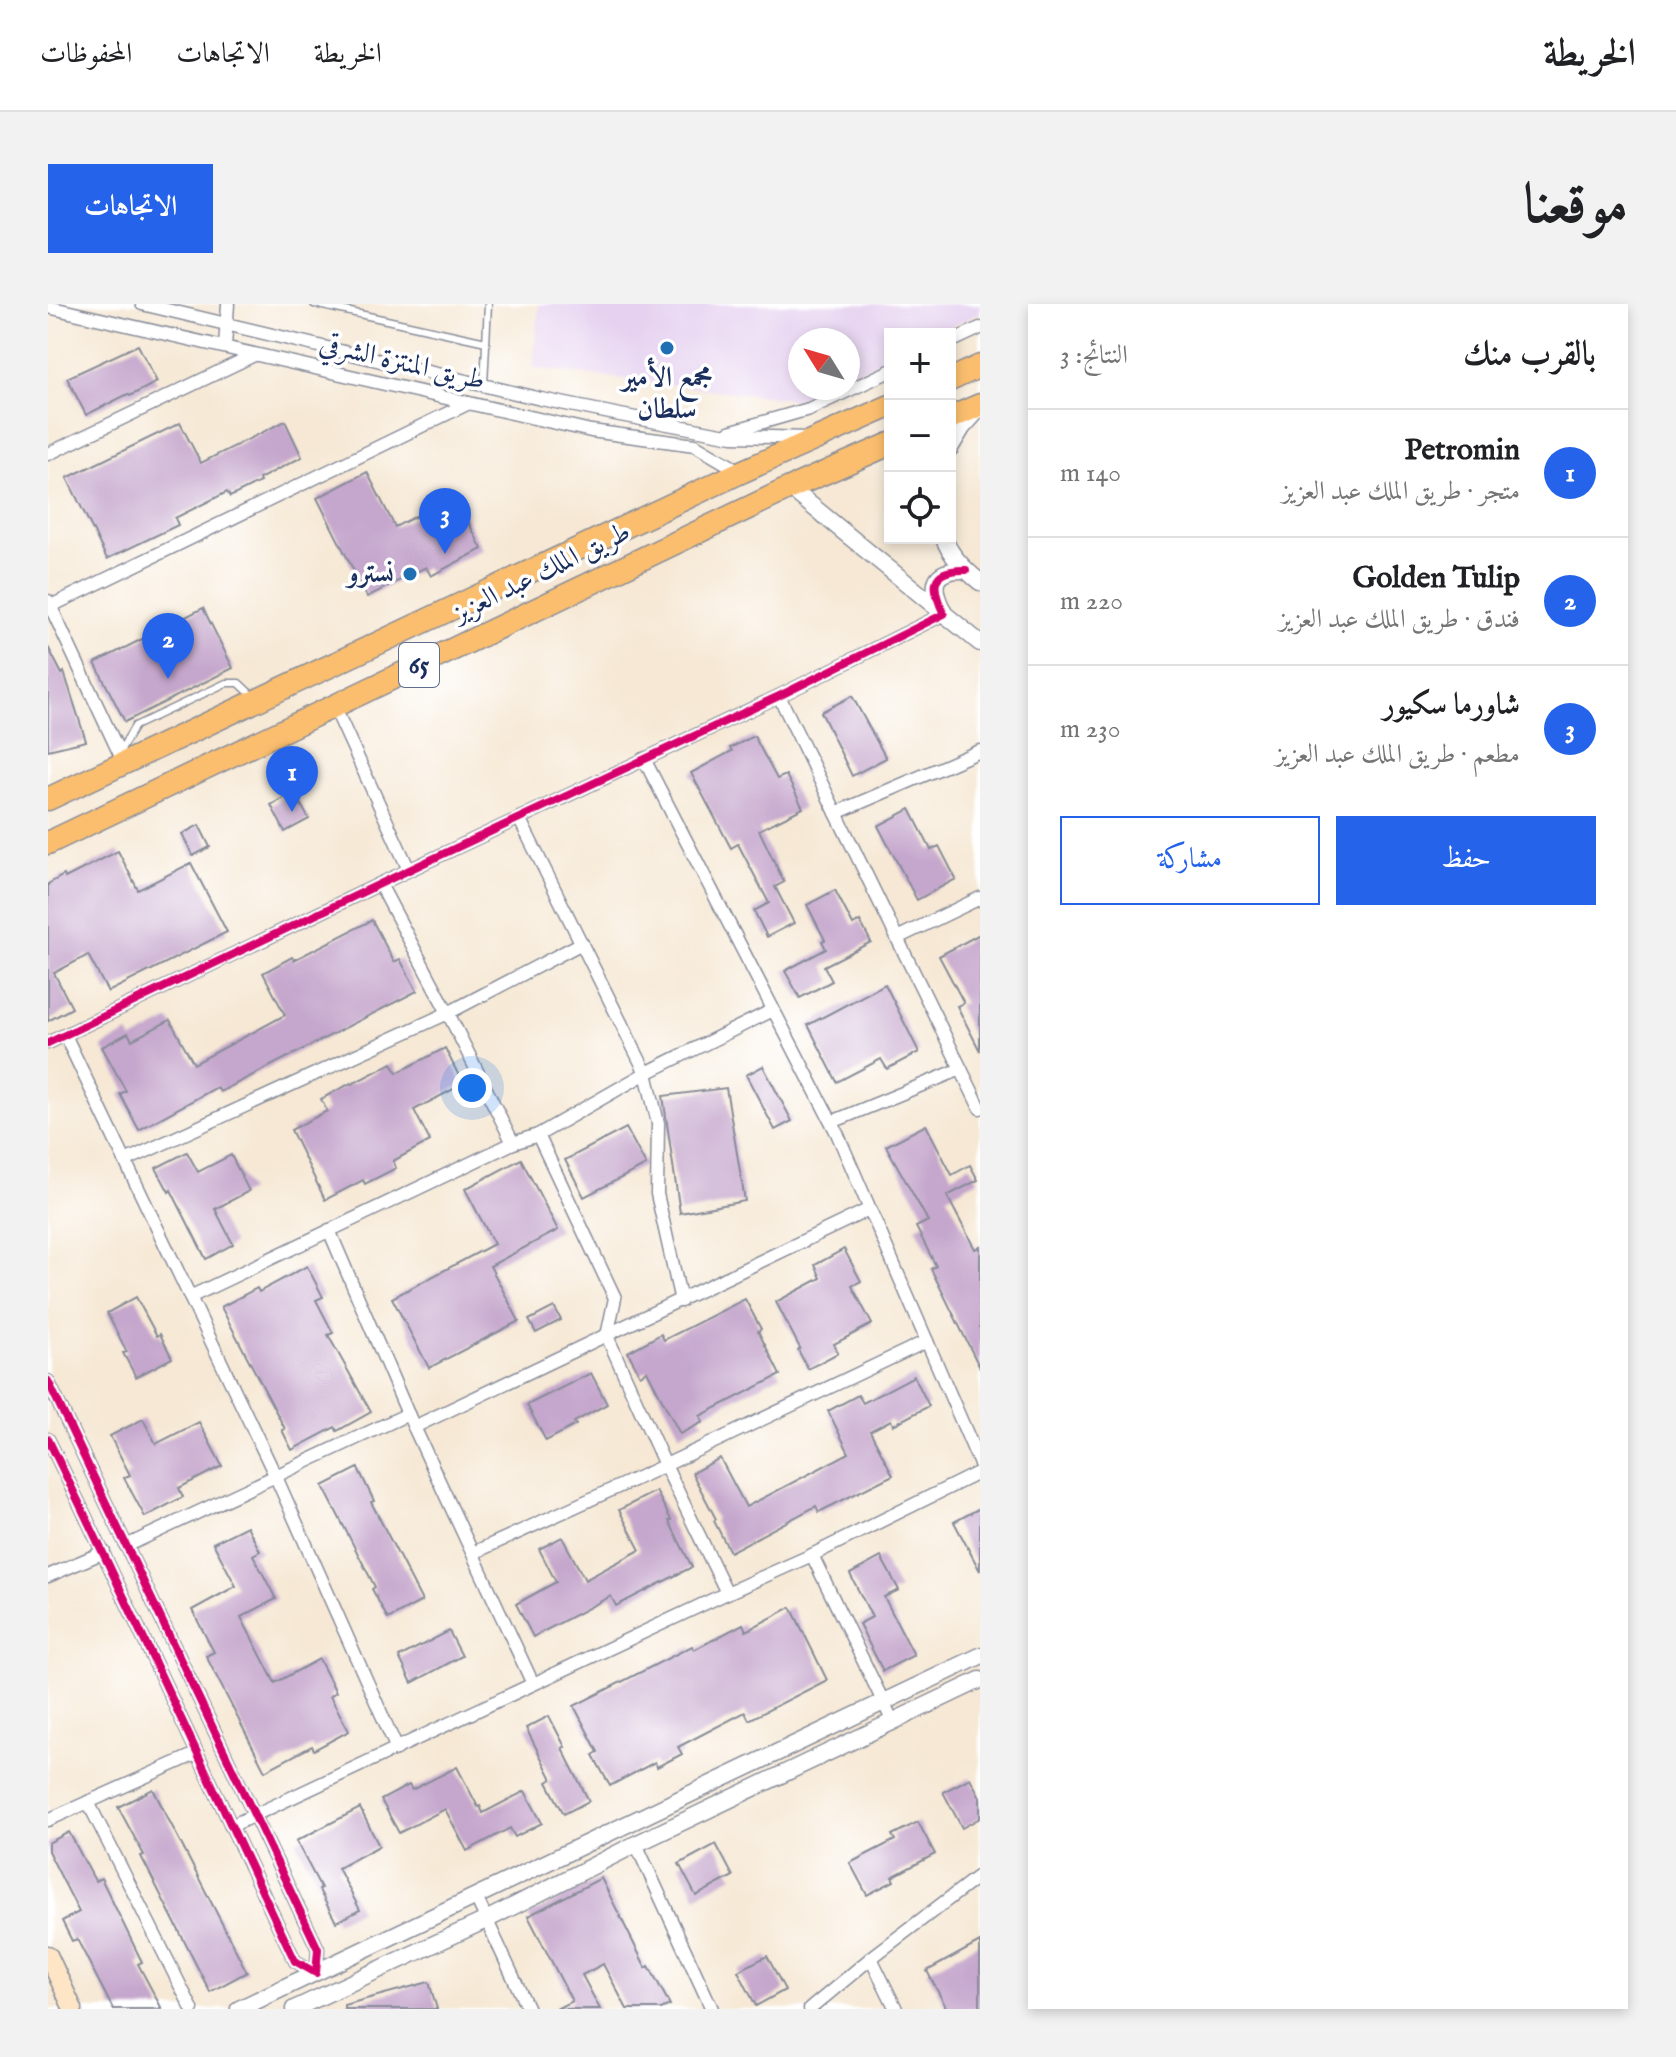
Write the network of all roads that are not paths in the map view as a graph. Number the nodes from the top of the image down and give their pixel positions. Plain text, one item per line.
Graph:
1 (142, 304) edge
2 (228, 304) edge
3 (314, 304) edge
4 (488, 304) edge
5 (48, 307) edge
6 (227, 324) junction
7 (980, 328) edge
8 (956, 339) edge
9 (486, 342) junction
10 (225, 346) junction
11 (254, 355) junction
12 (980, 366) edge
13 (884, 374) edge
14 (956, 377) edge
15 (484, 385) junction
16 (469, 403) junction
17 (980, 406) edge
18 (884, 409) edge
19 (956, 416) edge
20 (722, 434) junction
21 (819, 438) junction
22 (956, 438) edge
23 (884, 447) edge
24 (48, 454) edge
25 (741, 472) junction
26 (790, 488) junction
27 (945, 544) edge
28 (966, 570) junction
29 (980, 582) edge
30 (49, 603) edge
31 (944, 614) junction
32 (980, 643) edge
33 (779, 696) junction
34 (334, 706) junction
35 (980, 751) edge
36 (122, 757) junction
37 (644, 759) junction
38 (48, 799) edge
39 (836, 813) junction
40 (519, 818) junction
41 (48, 843) edge
42 (409, 870) junction
43 (380, 884) junction
44 (980, 898) edge
45 (897, 938) junction
46 (582, 943) junction
47 (773, 1010) junction
48 (448, 1013) junction
49 (65, 1035) junction
50 (48, 1043) edge
51 (961, 1069) junction
52 (646, 1073) junction
53 (980, 1108) edge
54 (832, 1122) junction
55 (538, 1135) junction
56 (513, 1143) junction
57 (125, 1161) junction
58 (870, 1209) junction
59 (329, 1230) junction
60 (190, 1297) junction
61 (681, 1301) junction
62 (607, 1336) junction
63 (927, 1341) junction
64 (48, 1381) edge
65 (408, 1414) junction
66 (414, 1427) junction
67 (48, 1439) edge
68 (980, 1464) edge
69 (665, 1465) junction
70 (980, 1472) edge
71 (276, 1477) junction
72 (126, 1546) junction
73 (104, 1552) junction
74 (473, 1553) junction
75 (812, 1555) junction
76 (48, 1576) edge
77 (727, 1593) junction
78 (980, 1656) edge
79 (980, 1680) edge
80 (533, 1684) junction
81 (882, 1701) junction
82 (893, 1722) junction
83 (397, 1749) junction
84 (196, 1754) junction
85 (88, 1802) junction
86 (255, 1816) junction
87 (48, 1820) edge
88 (231, 1826) junction
89 (636, 1844) junction
90 (980, 1875) edge
91 (476, 1897) junction
92 (486, 1920) junction
93 (48, 1955) edge
94 (871, 1958) junction
95 (316, 1973) junction
96 (73, 2009) edge
97 (192, 2009) edge
98 (239, 2009) edge
99 (294, 2009) edge
100 (528, 2009) edge
101 (712, 2009) edge
102 (810, 2009) edge
103 (896, 2009) edge

1 - 6 street
2 - 6 street
3 - 9 lane
4 - 9 lane
5 - 10 street, طريق المنتزة الشرقي
6 - 10 street
6 - 15 street
7 - 8 street
9 - 15 lane
10 - 11 street, طريق المنتزة الشرقي
11 - 16 street, طريق المنتزة الشرقي
11 - 24 street
12 - 14 highway
13 - 20 street
15 - 20 street
16 - 25 street, طريق المنتزة الشرقي
16 - 30 street
17 - 19 highway
17 - 22 street
18 - 21 highway, طريق الملك عبد العزيز
20 - 21 street
21 - 25 highway, طريق الملك عبد العزيز
23 - 26 highway, طريق الملك عبد العزيز
25 - 36 highway, طريق الملك عبد العزيز / 65
26 - 31 street
26 - 34 highway, طريق الملك عبد العزيز / 65
27 - 28 street
28 - 29 street
28 - 31 street
30 - 36 street
31 - 32 street
31 - 33 street
33 - 37 street
33 - 39 street
34 - 41 highway, طريق الملك عبد العزيز / 65
34 - 42 street
35 - 39 street
36 - 38 highway, طريق الملك عبد العزيز / 65
37 - 40 street
37 - 47 street
39 - 45 street
40 - 42 street
40 - 46 street
42 - 43 street
43 - 48 street
43 - 49 street
44 - 45 street
45 - 51 street
46 - 48 street
46 - 52 street
47 - 52 street
47 - 54 street
48 - 56 street
48 - 57 street
49 - 50 street
49 - 57 street
51 - 53 street
51 - 54 street
52 - 55 street
52 - 61 street
54 - 58 street
55 - 56 street
55 - 62 street
56 - 59 street
57 - 60 street
58 - 61 street
58 - 63 street
59 - 60 street
59 - 65 street
60 - 71 street
61 - 62 street
62 - 66 street
62 - 69 street
63 - 68 street
63 - 69 street
64 - 72 street
65 - 66 street
65 - 71 street
66 - 74 street
67 - 73 street
69 - 74 street
69 - 77 street
70 - 75 street
71 - 72 street
71 - 83 street
72 - 86 street
73 - 76 street
73 - 84 street
74 - 80 street
75 - 77 street
75 - 81 street
77 - 80 street
78 - 81 street
79 - 82 street
80 - 83 street
81 - 82 street
81 - 91 street
82 - 89 street
83 - 86 street
84 - 85 street
84 - 88 street
85 - 87 street
85 - 97 street
86 - 88 street
86 - 95 street
88 - 95 street
89 - 92 street
89 - 101 street
90 - 94 street
91 - 92 street
91 - 95 street
92 - 99 street
92 - 100 street
93 - 96 main road
94 - 102 street
94 - 103 street
95 - 98 street

